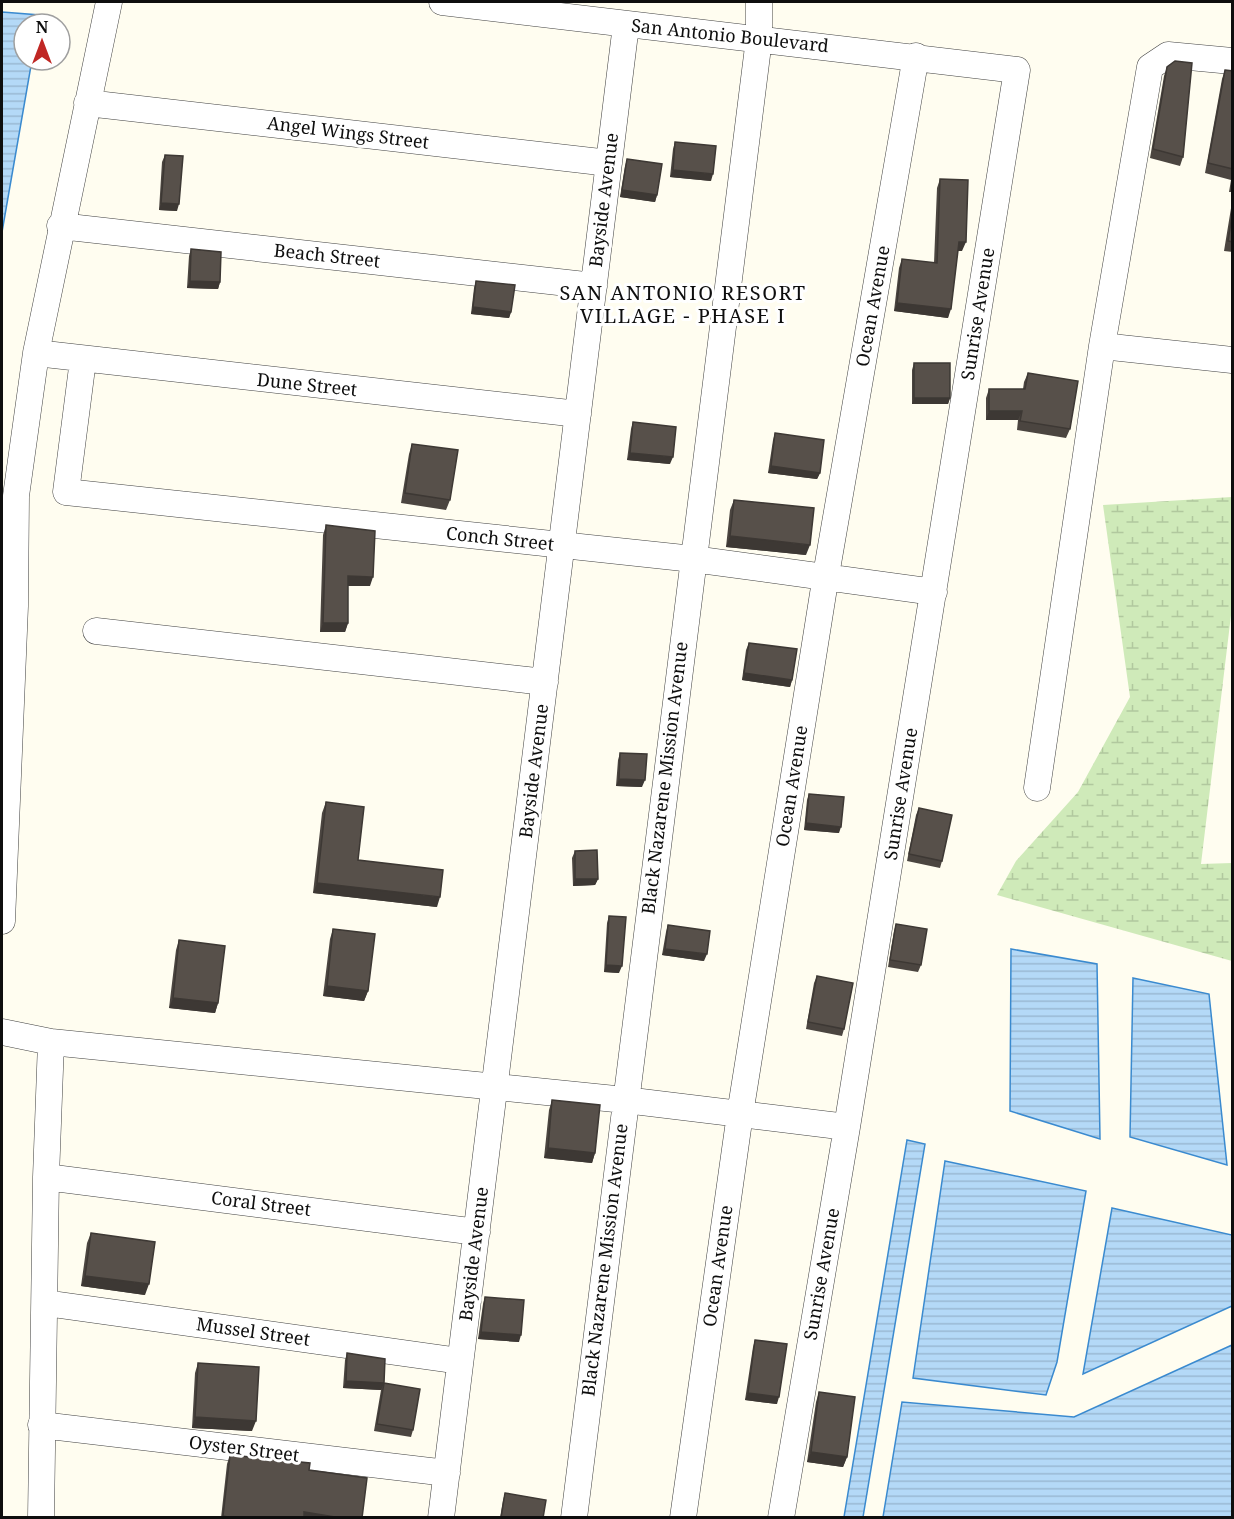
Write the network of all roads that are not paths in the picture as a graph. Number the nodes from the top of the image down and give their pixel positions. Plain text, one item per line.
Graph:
1 (109, 2) edge
2 (442, 2) edge
3 (759, 2) edge
4 (626, 25) junction
5 (759, 39) junction
6 (916, 56) junction
7 (1233, 61) edge
8 (1017, 70) joint
9 (87, 103) junction
10 (609, 163) junction
11 (60, 226) junction
12 (594, 286) junction
13 (1102, 346) junction
14 (36, 353) junction
15 (83, 360) junction
16 (1233, 360) edge
17 (578, 414) junction
18 (562, 546) junction
19 (693, 559) junction
20 (826, 575) junction
21 (934, 592) junction
22 (96, 631) dead end
23 (545, 682) junction
24 (1037, 788) dead end
25 (2, 921) edge
26 (2, 1032) edge
27 (51, 1042) junction
28 (495, 1088) junction
29 (624, 1100) junction
30 (740, 1114) junction
31 (847, 1128) junction
32 (46, 1177) junction
33 (477, 1232) junction
34 (45, 1304) junction
35 (460, 1361) junction
36 (41, 1425) junction
37 (447, 1473) junction
38 (41, 1518) edge
39 (441, 1518) edge
40 (574, 1518) edge
41 (683, 1518) edge
42 (781, 1518) edge

1 - 9 street
2 - 4 street, San Antonio Boulevard
3 - 5 street, Black Nazarene Mission Avenue
4 - 5 street, San Antonio Boulevard
4 - 10 street, Bayside Avenue
5 - 6 street, San Antonio Boulevard
5 - 19 street, Black Nazarene Mission Avenue
6 - 8 street, San Antonio Boulevard
6 - 20 street, Ocean Avenue
7 - 13 street
8 - 21 street, Sunrise Avenue
9 - 10 street, Angel Wings Street
9 - 11 street
10 - 12 street, Bayside Avenue
11 - 12 street, Beach Street
11 - 14 street
12 - 17 street, Bayside Avenue
13 - 16 street
13 - 24 street
14 - 15 street, Dune Street
14 - 25 street
15 - 17 street, Dune Street
15 - 18 street, Conch Street
17 - 18 street, Bayside Avenue
18 - 19 street, Conch Street
18 - 23 street, Bayside Avenue
19 - 20 street, Conch Street
19 - 29 street, Black Nazarene Mission Avenue
20 - 21 street, Conch Street
20 - 30 street, Ocean Avenue
21 - 31 street, Sunrise Avenue
22 - 23 street
23 - 28 street, Bayside Avenue
26 - 27 street
27 - 28 street
27 - 32 street
28 - 29 street
28 - 33 street, Bayside Avenue
29 - 30 street
29 - 40 street, Black Nazarene Mission Avenue
30 - 31 street
30 - 41 street, Ocean Avenue
31 - 42 street, Sunrise Avenue
32 - 33 street, Coral Street
32 - 34 street
33 - 35 street, Bayside Avenue
34 - 35 street, Mussel Street
34 - 36 street
35 - 37 street, Bayside Avenue
36 - 37 street, Oyster Street
36 - 38 street
37 - 39 street, Bayside Avenue

